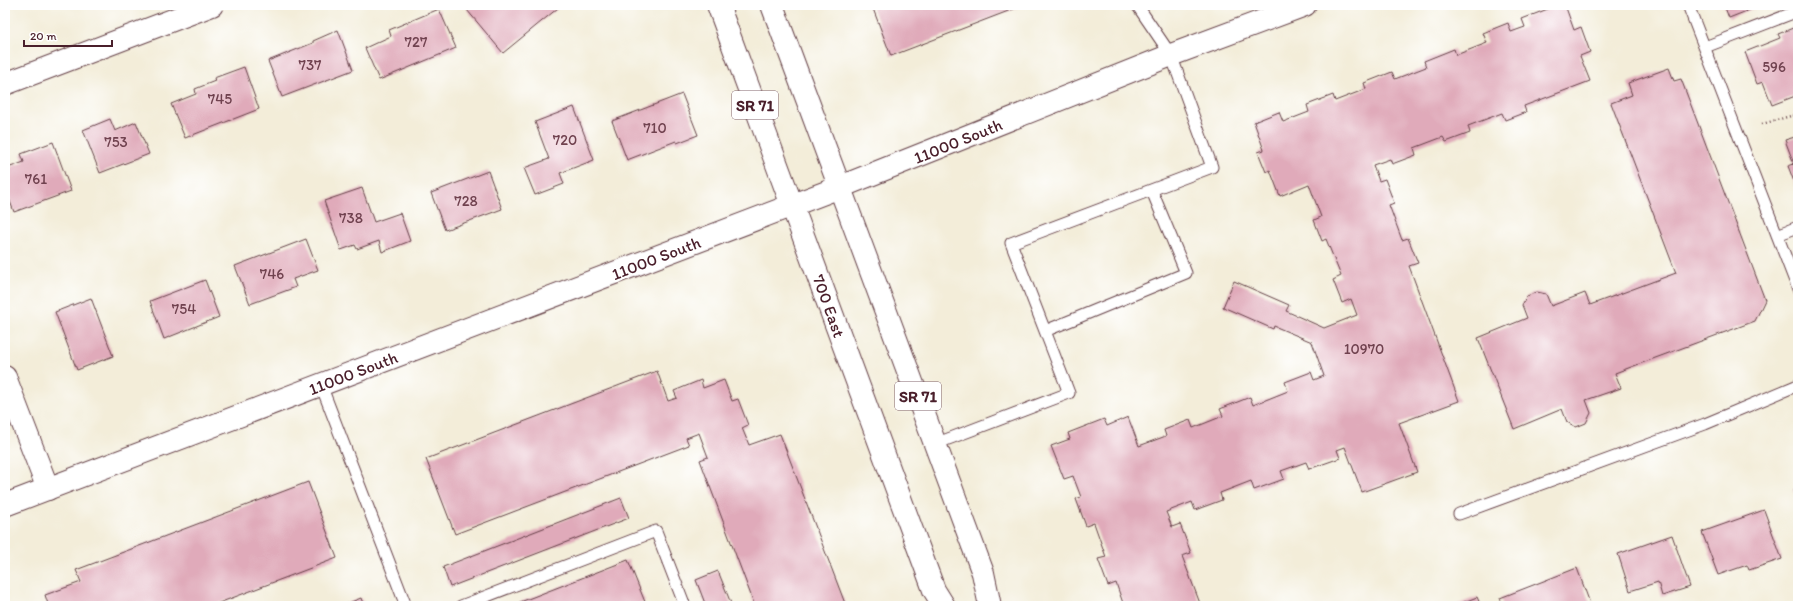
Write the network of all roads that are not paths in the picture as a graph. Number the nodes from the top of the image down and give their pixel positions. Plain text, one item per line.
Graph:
1 (212, 5) edge
2 (718, 5) edge
3 (772, 5) edge
4 (1137, 5) edge
5 (1305, 5) edge
6 (1688, 5) edge
7 (1798, 12) edge
8 (1705, 47) junction
9 (1171, 55) junction
10 (5, 84) edge
11 (840, 187) junction
12 (1152, 191) junction
13 (792, 206) junction
14 (1798, 227) edge
15 (1777, 235) junction
16 (1798, 289) edge
17 (1045, 331) junction
18 (5, 377) edge
19 (321, 384) junction
20 (1798, 385) edge
21 (935, 444) junction
22 (48, 489) junction
23 (5, 505) edge
24 (1459, 514) dead end
25 (406, 606) edge
26 (461, 606) edge
27 (685, 606) edge
28 (944, 606) edge
29 (990, 606) edge

1 - 10 street
2 - 13 street, 700 East / SR 71
3 - 11 street, SR 71
4 - 9 lane
5 - 9 street, 11000 South
6 - 8 lane
7 - 8 lane
8 - 15 lane
9 - 11 street, 11000 South
9 - 12 lane
11 - 13 street, 11000 South
11 - 21 street, SR 71
12 - 17 lane
12 - 17 lane
13 - 19 street, 11000 South
13 - 28 street, 700 East / SR 71
14 - 15 lane
15 - 16 lane
17 - 21 lane
18 - 22 street
19 - 22 street, 11000 South
19 - 25 lane
20 - 24 lane
21 - 29 street, SR 71
22 - 23 street, 11000 South
26 - 27 lane

